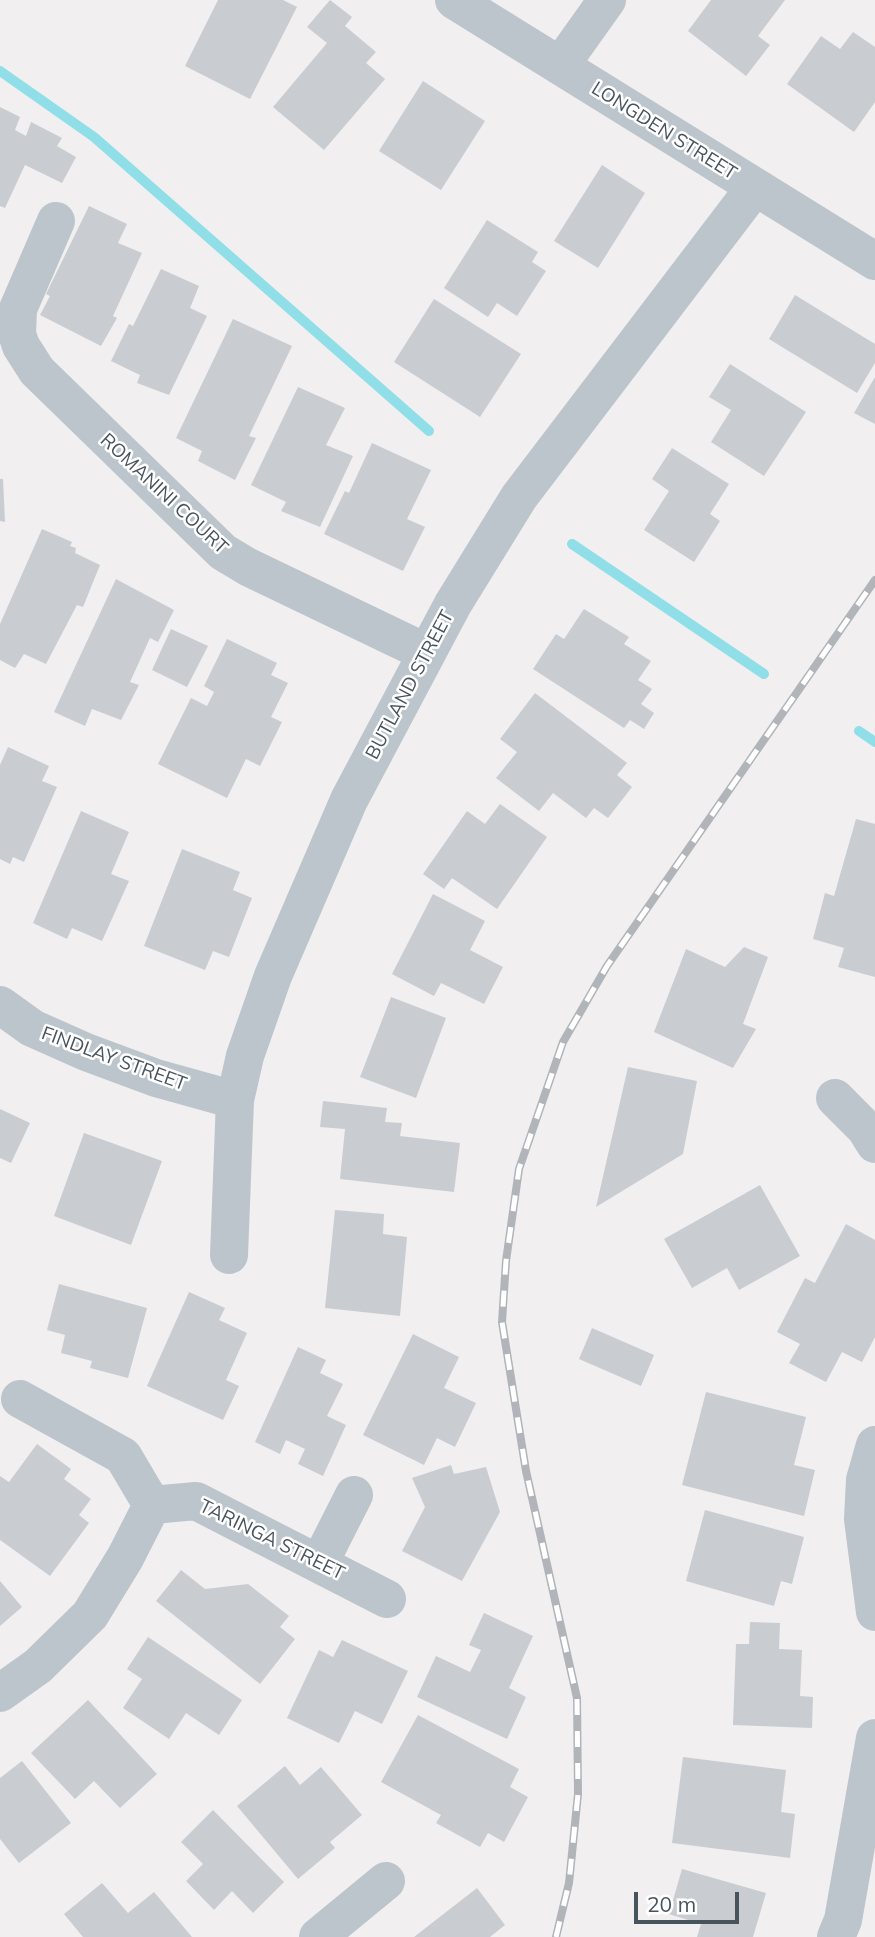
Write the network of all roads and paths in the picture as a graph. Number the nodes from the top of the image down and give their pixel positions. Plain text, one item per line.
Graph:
1 (454, 0) edge
2 (607, 0) edge
3 (560, 66) junction
4 (755, 187) junction
5 (56, 221) dead end
6 (875, 261) edge
7 (13, 282) edge
8 (426, 653) junction
9 (0, 1005) edge
10 (835, 1098) dead end
11 (235, 1100) junction
12 (875, 1144) edge
13 (229, 1255) dead end
14 (20, 1399) dead end
15 (875, 1445) edge
16 (354, 1495) dead end
17 (152, 1505) junction
18 (319, 1564) junction
19 (387, 1598) dead end
20 (875, 1612) edge
21 (0, 1693) edge
22 (875, 1738) edge
23 (386, 1881) dead end
24 (318, 1937) edge
25 (836, 1937) edge

1 - 3 street, LONGDEN STREET
2 - 3 street
3 - 4 street, LONGDEN STREET
4 - 6 street, LONGDEN STREET
4 - 8 street, BUTLAND STREET
5 - 7 street, ROMANINI COURT
7 - 8 street, ROMANINI COURT
8 - 11 street, BUTLAND STREET
9 - 11 street, FINDLAY STREET
10 - 12 street
11 - 13 street, BUTLAND STREET
14 - 17 street
15 - 20 street
16 - 18 street
17 - 18 street, TARINGA STREET
17 - 21 street
18 - 19 street, TARINGA STREET
22 - 25 street
23 - 24 street

